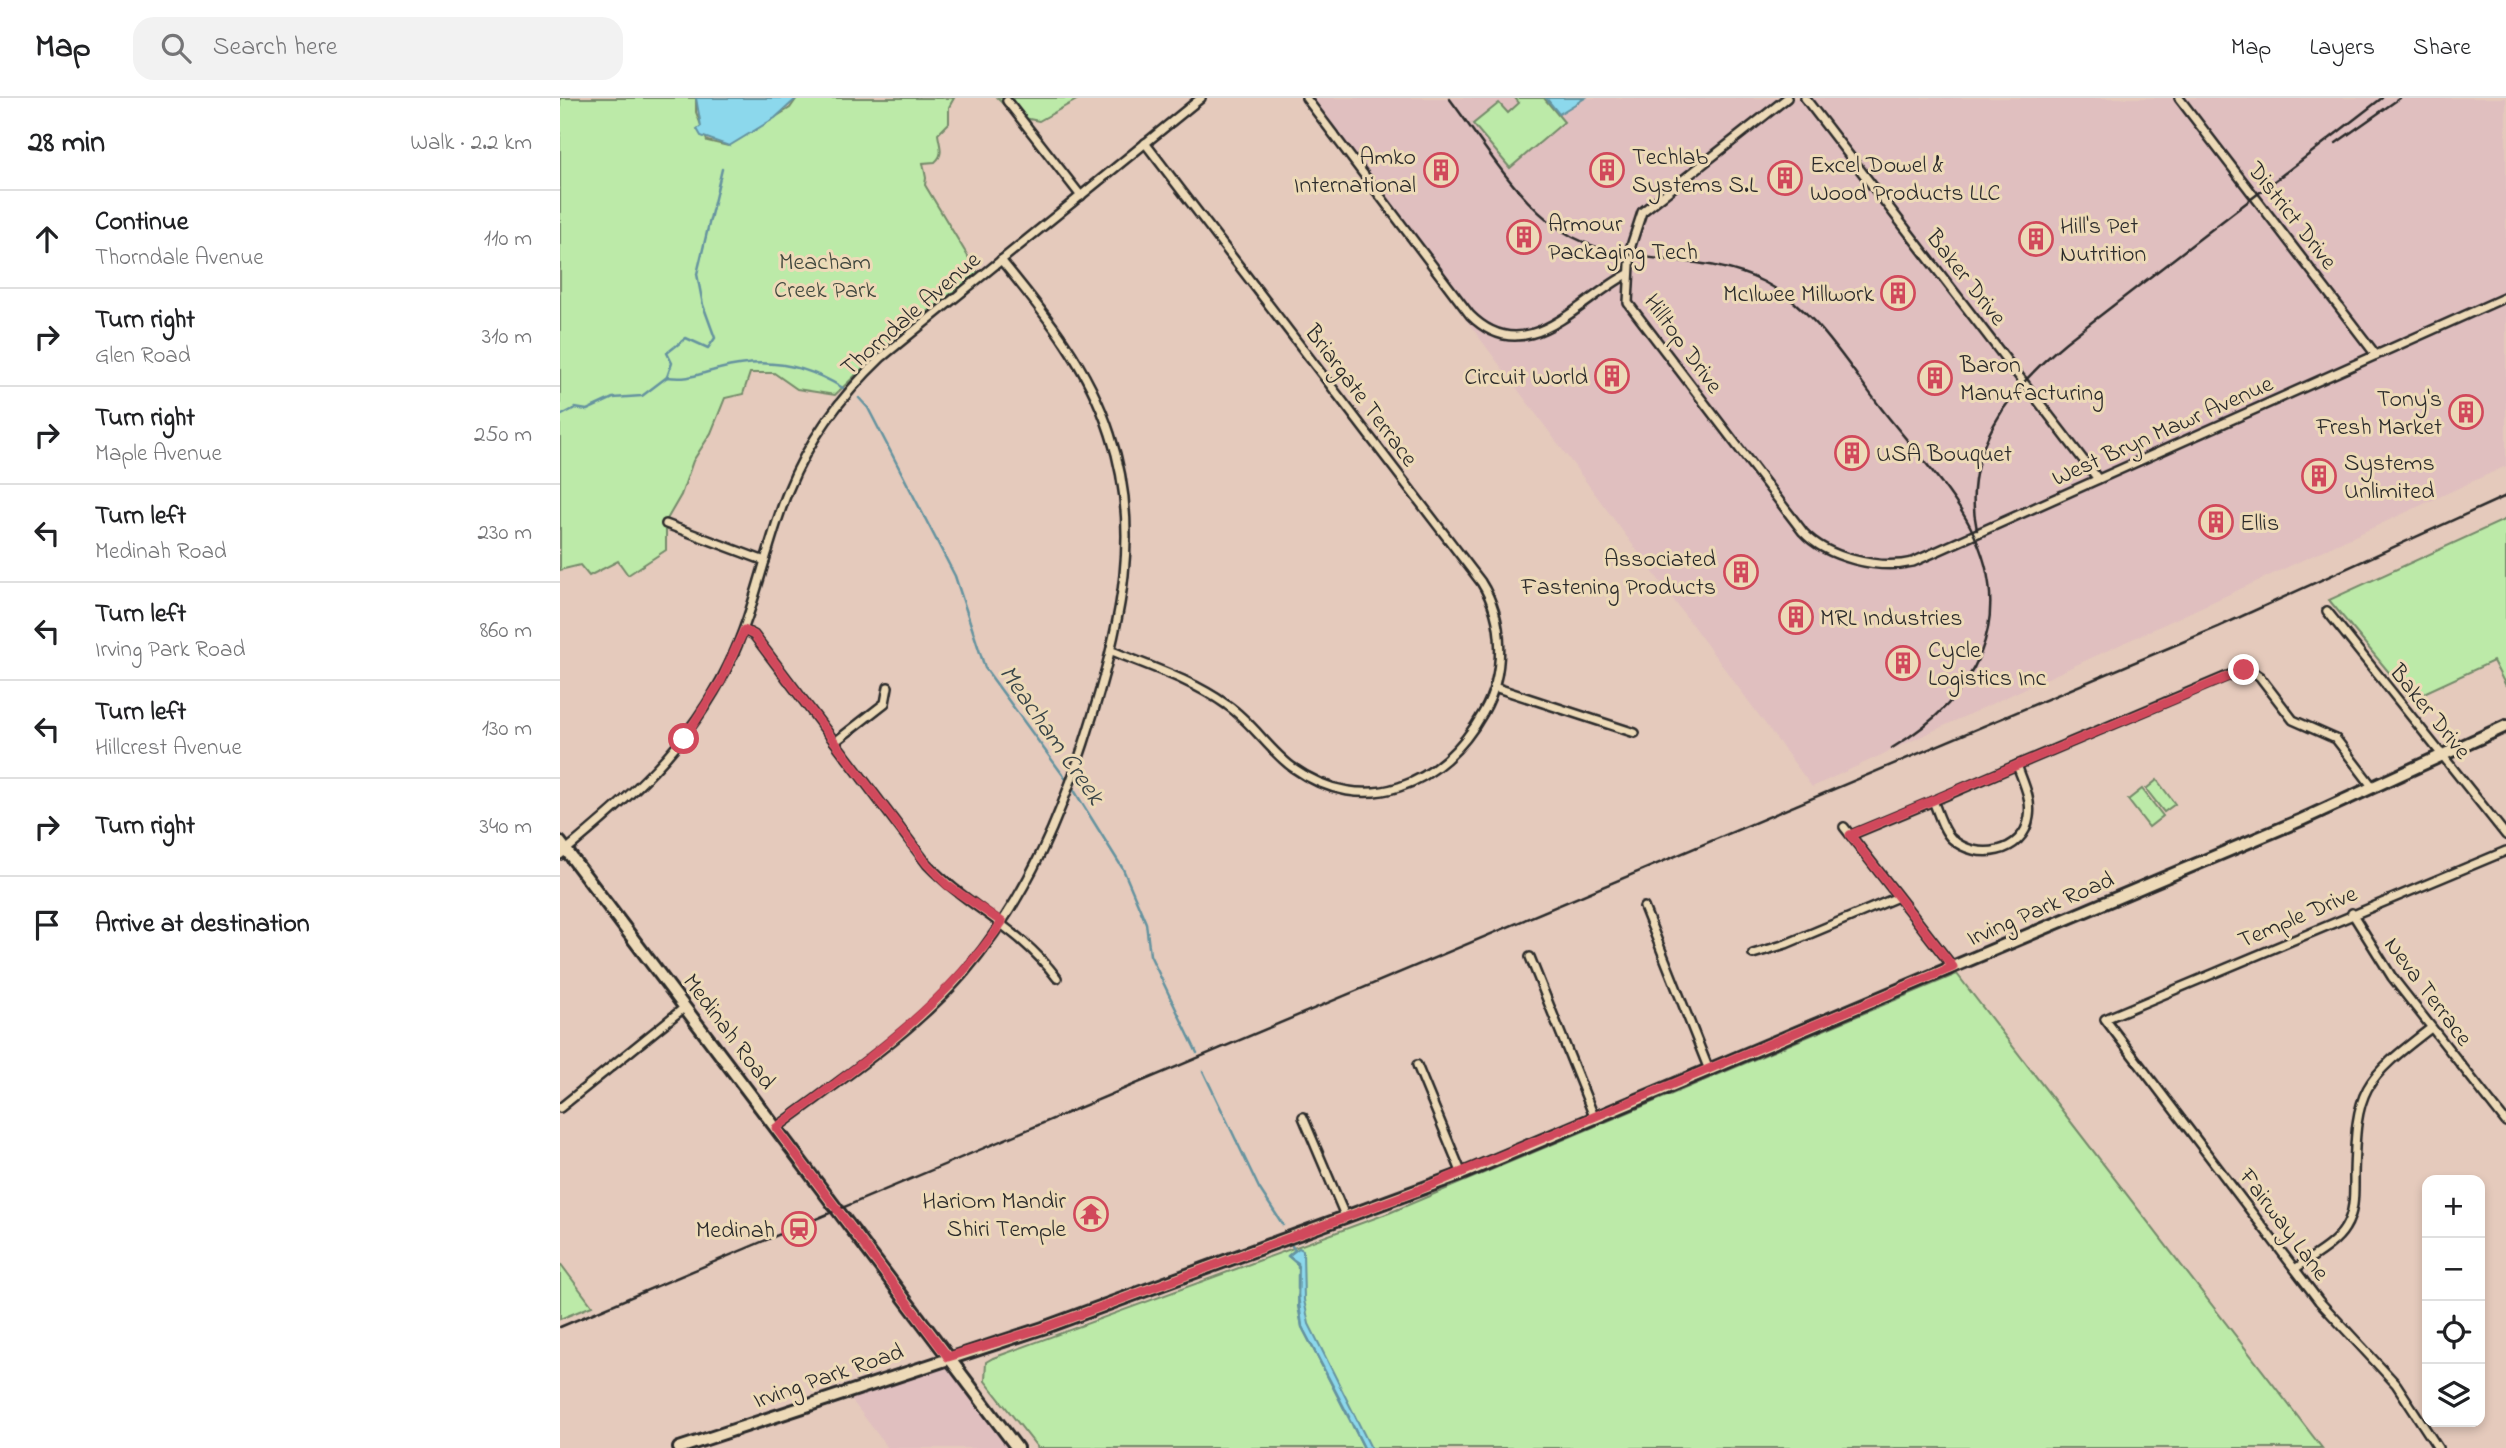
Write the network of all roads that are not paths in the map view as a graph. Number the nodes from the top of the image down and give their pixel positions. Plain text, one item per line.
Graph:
1 (1201, 98) edge
2 (1306, 98) edge
3 (1787, 98) edge
4 (1805, 98) edge
5 (2179, 98) edge
6 (1007, 101) dead end
7 (1145, 144) junction
8 (1081, 196) junction
9 (1001, 260) junction
10 (1628, 274) junction
11 (2506, 297) edge
12 (2376, 355) junction
13 (2098, 479) junction
14 (666, 524) dead end
15 (1827, 550) joint
16 (765, 561) junction
17 (2327, 611) dead end
18 (744, 630) junction
19 (1112, 651) junction
20 (888, 687) dead end
21 (1494, 687) junction
22 (2506, 726) edge
23 (1635, 733) dead end
24 (835, 742) junction
25 (2443, 756) junction
26 (2017, 765) junction
27 (2372, 786) junction
28 (1933, 801) junction
29 (1844, 827) dead end
30 (1850, 835) junction
31 (2506, 835) edge
32 (562, 849) edge
33 (2506, 851) edge
34 (1898, 897) junction
35 (1644, 907) dead end
36 (2352, 913) junction
37 (1002, 922) junction
38 (1753, 954) dead end
39 (1530, 957) dead end
40 (1953, 967) junction
41 (1057, 978) dead end
42 (685, 1007) junction
43 (2105, 1019) joint
44 (2431, 1028) junction
45 (1417, 1065) dead end
46 (1709, 1070) junction
47 (560, 1108) edge
48 (1303, 1117) dead end
49 (1595, 1119) junction
50 (2506, 1122) edge
51 (776, 1128) junction
52 (1462, 1174) junction
53 (1346, 1218) junction
54 (2295, 1269) junction
55 (948, 1357) junction
56 (679, 1448) edge
57 (1017, 1448) edge
58 (2438, 1448) edge

1 - 7 street, Thorndale Avenue
2 - 10 street, Hilltop Drive
3 - 10 street
4 - 13 street, Baker Drive
5 - 12 street, District Drive
6 - 8 street
7 - 8 street, Thorndale Avenue
7 - 21 street, Briargate Terrace
8 - 9 street, Thorndale Avenue
9 - 16 street, Thorndale Avenue
9 - 19 street
10 - 15 street, Hilltop Drive
11 - 12 street, West Bryn Mawr Avenue
12 - 13 street, West Bryn Mawr Avenue
13 - 15 street, West Bryn Mawr Avenue
14 - 16 street
16 - 18 street, Thorndale Avenue
17 - 25 street, Baker Drive
18 - 24 street
18 - 32 street, Thorndale Avenue
19 - 21 street, Briargate Terrace
19 - 37 street
20 - 24 street
21 - 23 street
22 - 25 main road, Irving Park Road
24 - 37 street
25 - 27 main road, Irving Park Road
25 - 31 street, Baker Drive
26 - 27 street
26 - 28 street
26 - 28 street
27 - 40 main road, Irving Park Road
28 - 30 street
29 - 30 street
30 - 34 street
32 - 42 main road, Medinah Road
33 - 36 street, Temple Drive
34 - 38 street
34 - 40 street
35 - 46 street
36 - 43 street, Temple Drive
36 - 44 street, Neva Terrace
37 - 41 street
37 - 51 street
39 - 49 street
40 - 46 main road, Irving Park Road
42 - 47 street
42 - 51 main road, Medinah Road
43 - 54 street, Fairway Lane
44 - 50 street, Neva Terrace
44 - 54 street
45 - 52 street
46 - 49 main road, Irving Park Road
48 - 53 street
49 - 52 main road, Irving Park Road
51 - 55 main road, Medinah Road
52 - 53 main road, Irving Park Road
53 - 55 main road, Irving Park Road
54 - 58 street, Fairway Lane
55 - 56 main road, Irving Park Road
55 - 57 main road, Medinah Road

